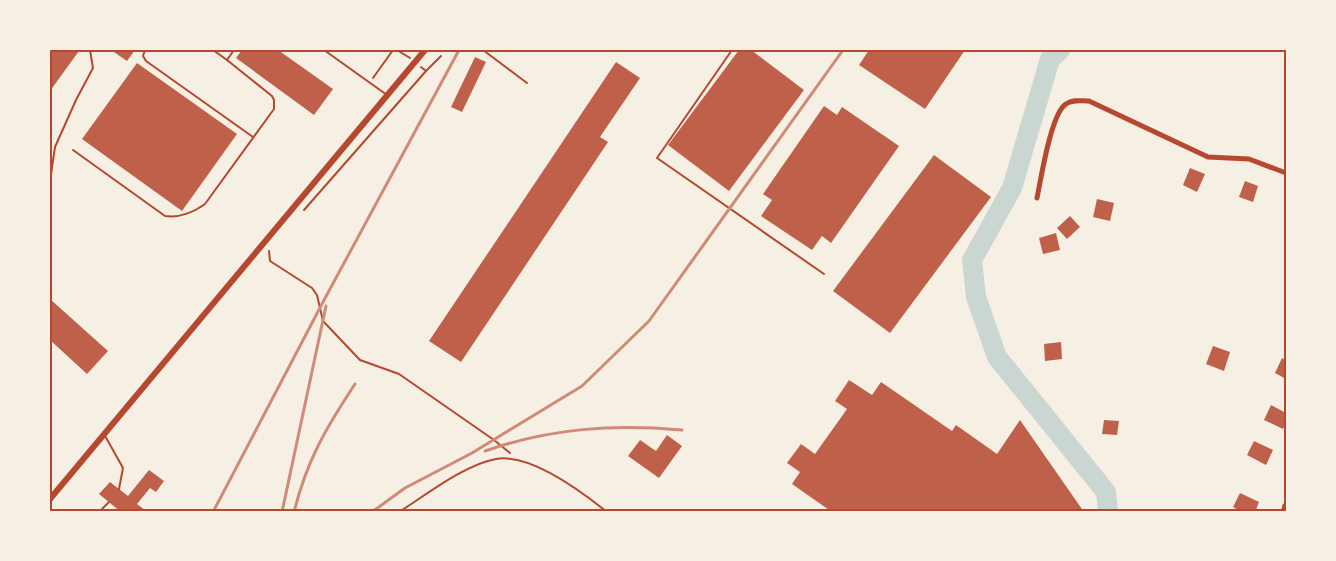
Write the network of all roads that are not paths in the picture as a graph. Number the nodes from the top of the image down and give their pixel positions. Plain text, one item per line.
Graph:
1 (90, 50) edge
2 (145, 50) edge
3 (213, 50) edge
4 (234, 50) edge
5 (324, 50) edge
6 (424, 50) edge
7 (483, 50) edge
8 (732, 50) edge
9 (227, 60) junction
10 (527, 83) dead end
11 (387, 95) junction
12 (253, 137) junction
13 (73, 150) dead end
14 (1287, 173) edge
15 (50, 181) edge
16 (1037, 198) dead end
17 (824, 274) dead end
18 (104, 434) junction
19 (119, 489) dead end
20 (50, 499) edge
21 (109, 502) dead end
22 (1287, 507) edge
23 (99, 512) edge
24 (399, 512) edge
25 (607, 512) edge
26 (1285, 512) edge

1 - 15 lane
2 - 12 lane
3 - 9 lane
4 - 9 lane
5 - 11 lane
6 - 11 street
7 - 10 lane
8 - 17 lane
9 - 12 lane
11 - 18 street
12 - 13 lane
14 - 16 street
18 - 19 lane
18 - 20 street
21 - 23 lane
22 - 26 main road
24 - 25 lane

